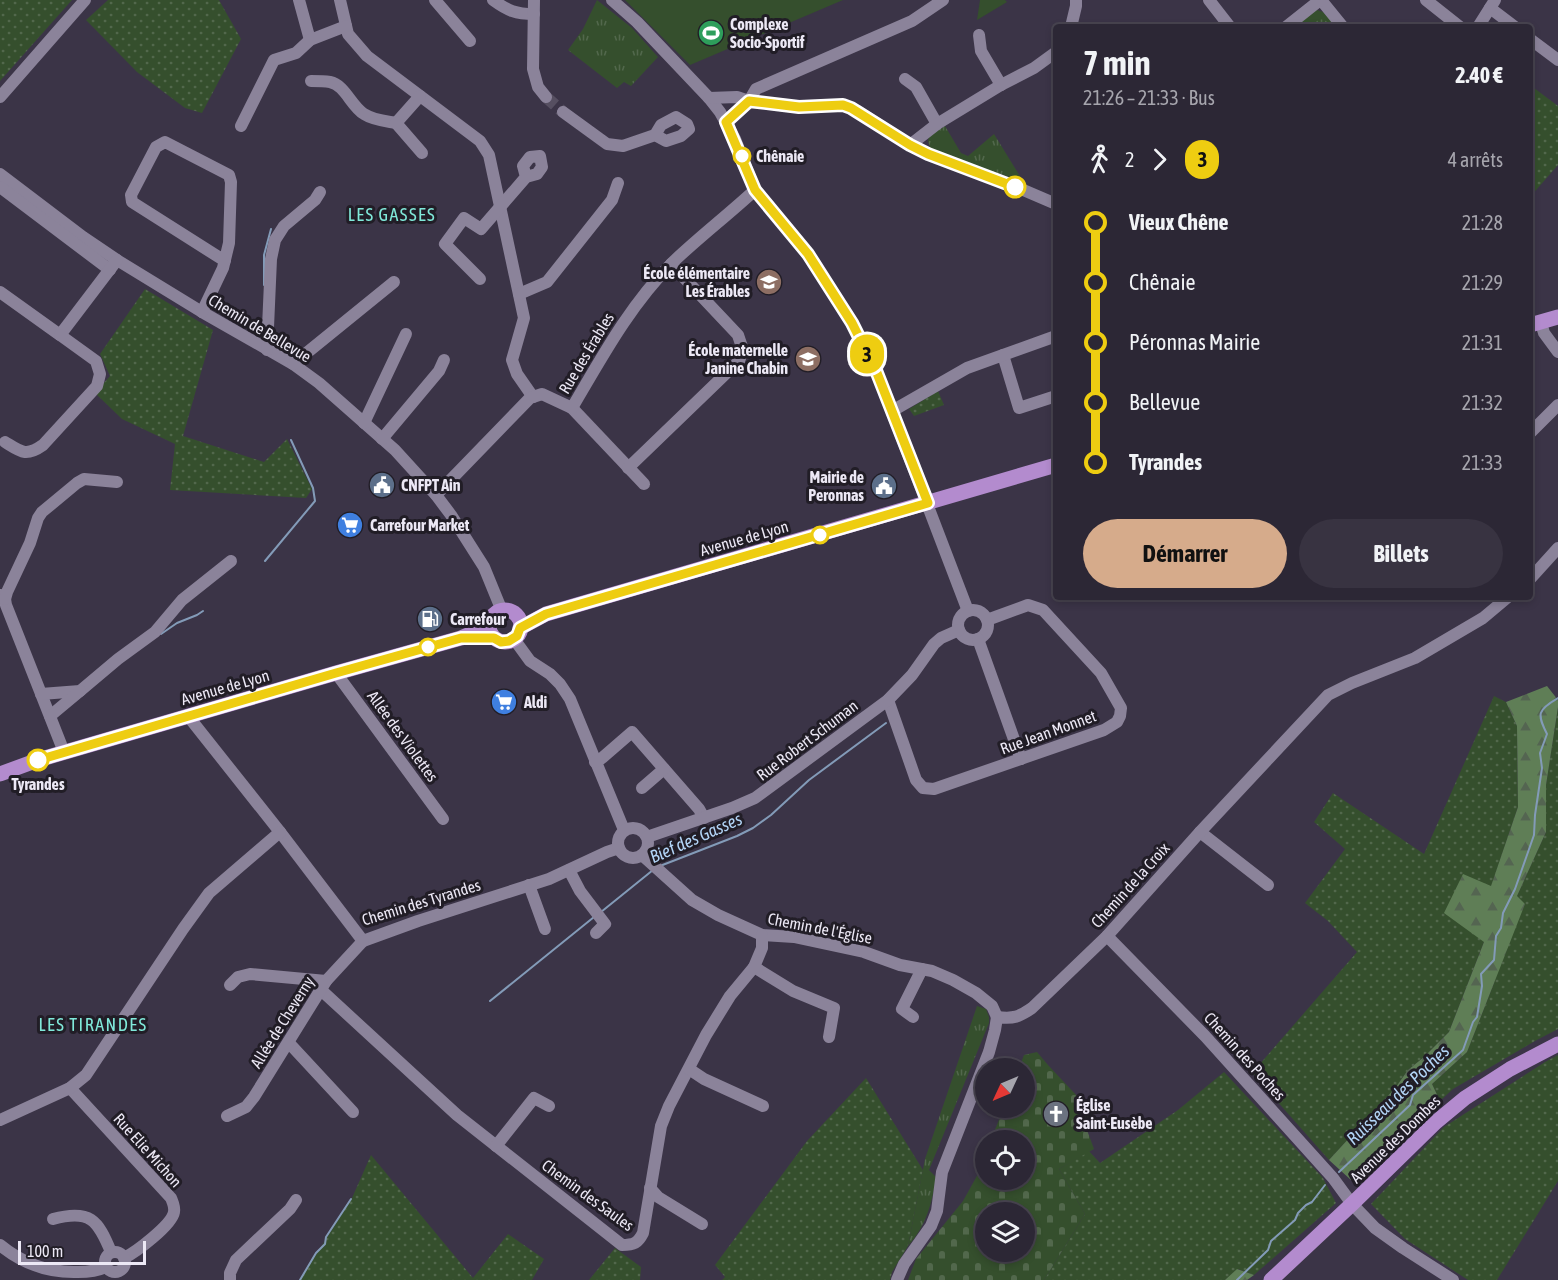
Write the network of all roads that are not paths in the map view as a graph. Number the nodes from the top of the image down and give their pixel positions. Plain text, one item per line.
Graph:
1 (85, 0) edge
2 (299, 0) edge
3 (340, 0) edge
4 (435, 0) edge
5 (493, 0) edge
6 (534, 0) edge
7 (612, 0) edge
8 (943, 0) edge
9 (1076, 0) edge
10 (1209, 0) edge
11 (1320, 0) edge
12 (1426, 0) edge
13 (1492, 4) edge
14 (534, 14) junction
15 (1072, 24) edge
16 (1228, 24) edge
17 (1290, 24) edge
18 (1340, 24) edge
19 (1456, 24) edge
20 (1480, 24) edge
21 (1512, 24) edge
22 (346, 26) junction
23 (979, 35) dead end
24 (310, 40) junction
25 (471, 41) dead end
26 (1533, 41) edge
27 (1053, 54) edge
28 (1558, 60) edge
29 (905, 79) dead end
30 (311, 81) dead end
31 (1001, 85) junction
32 (420, 96) junction
33 (0, 97) edge
34 (546, 97) tunnel mouth
35 (709, 98) junction
36 (749, 101) junction
37 (563, 112) tunnel mouth
38 (726, 122) junction
39 (396, 123) junction
40 (937, 124) junction
41 (241, 126) dead end
42 (655, 135) dead end
43 (910, 145) junction
44 (422, 153) dead end
45 (0, 174) edge
46 (526, 177) dead end
47 (618, 183) dead end
48 (0, 188) edge
49 (755, 190) junction
50 (320, 192) dead end
51 (1053, 203) edge
52 (500, 207) junction
53 (225, 261) junction
54 (671, 264) junction
55 (114, 265) junction
56 (480, 279) dead end
57 (394, 282) dead end
58 (0, 292) edge
59 (519, 294) junction
60 (202, 312) junction
61 (1558, 317) edge
62 (1535, 324) edge
63 (406, 334) dead end
64 (60, 335) junction
65 (1053, 337) edge
66 (267, 350) junction
67 (1558, 352) edge
68 (1003, 355) junction
69 (444, 360) dead end
70 (293, 364) junction
71 (533, 397) junction
72 (1053, 397) edge
73 (1558, 405) edge
74 (572, 408) junction
75 (892, 411) junction
76 (364, 423) junction
77 (1533, 430) edge
78 (382, 439) junction
79 (5, 442) dead end
80 (1053, 466) edge
81 (628, 468) junction
82 (117, 482) dead end
83 (644, 484) dead end
84 (436, 495) junction
85 (928, 503) junction
86 (1558, 548) edge
87 (231, 561) dead end
88 (1533, 576) edge
89 (3, 597) edge
90 (1504, 600) edge
91 (502, 611) junction
92 (968, 611) junction
93 (987, 620) junction
94 (518, 628) junction
95 (959, 630) junction
96 (491, 632) junction
97 (978, 639) junction
98 (336, 673) junction
99 (80, 691) junction
100 (41, 694) junction
101 (888, 700) junction
102 (50, 716) junction
103 (188, 716) junction
104 (64, 752) junction
105 (1021, 759) junction
106 (595, 762) junction
107 (664, 769) junction
108 (0, 774) edge
109 (642, 788) dead end
110 (704, 818) junction
111 (443, 819) dead end
112 (624, 830) junction
113 (280, 832) junction
114 (1200, 832) junction
115 (647, 837) junction
116 (619, 849) junction
117 (642, 855) junction
118 (569, 870) junction
119 (529, 885) junction
120 (1268, 885) dead end
121 (545, 929) dead end
122 (596, 933) dead end
123 (762, 936) junction
124 (1107, 936) junction
125 (363, 941) junction
126 (754, 967) junction
127 (922, 969) junction
128 (230, 985) dead end
129 (324, 985) junction
130 (913, 1017) dead end
131 (997, 1017) junction
132 (829, 1037) dead end
133 (289, 1043) junction
134 (1558, 1044) edge
135 (689, 1069) junction
136 (70, 1088) junction
137 (763, 1106) dead end
138 (549, 1107) dead end
139 (353, 1112) dead end
140 (227, 1116) dead end
141 (0, 1120) edge
142 (496, 1146) junction
143 (650, 1188) junction
144 (296, 1200) dead end
145 (1352, 1204) junction
146 (53, 1219) dead end
147 (702, 1224) dead end
148 (0, 1245) edge
149 (111, 1252) junction
150 (124, 1258) junction
151 (106, 1267) junction
152 (120, 1276) edge
153 (230, 1280) edge
154 (897, 1280) edge
155 (1271, 1280) edge
156 (1453, 1280) edge

1 - 33 street
2 - 24 street
3 - 22 street
4 - 25 street
5 - 14 street
6 - 14 street
7 - 35 street
8 - 36 street
9 - 15 street
10 - 16 street
11 - 17 street
11 - 18 street
12 - 19 street
13 - 20 street
13 - 21 street
14 - 34 street
22 - 24 street
22 - 32 street
23 - 31 street
24 - 41 street
26 - 28 street
27 - 31 street
29 - 40 street
30 - 39 street
31 - 40 street
32 - 39 street
32 - 52 street
35 - 36 street
35 - 38 street
36 - 38 street
36 - 43 street
37 - 42 street
38 - 49 street
39 - 44 street
40 - 43 street
43 - 51 street
45 - 55 street, Chemin de Bellevue
46 - 52 street
47 - 59 street
48 - 55 street
49 - 54 street, Rue des Érables
49 - 75 street
50 - 66 street
52 - 56 street
52 - 59 street
53 - 53 street
53 - 60 street
54 - 74 street, Rue des Érables
54 - 81 street
55 - 60 street, Chemin de Bellevue
55 - 64 street
57 - 70 street
58 - 64 street
59 - 71 street
60 - 66 street, Chemin de Bellevue
61 - 62 main road
62 - 67 street
63 - 76 street
64 - 79 street
65 - 68 street
66 - 70 street, Chemin de Bellevue
68 - 72 street
68 - 75 street
69 - 78 street
70 - 76 street, Chemin de Bellevue
71 - 74 street, Rue des Érables
71 - 84 street, Rue des Érables
73 - 77 street
74 - 81 street
75 - 85 street
76 - 78 street, Chemin de Bellevue
78 - 84 street, Chemin de Bellevue
80 - 85 main road, Avenue de Lyon
81 - 83 street
82 - 89 street
84 - 91 street, Chemin de Bellevue
85 - 92 street
85 - 94 main road, Avenue de Lyon
86 - 88 street
87 - 99 street
89 - 100 street
90 - 114 street, Chemin de la Croix
91 - 94 main road
91 - 96 main road
92 - 93 street
92 - 95 street
93 - 97 street
93 - 105 street, Rue Jean Monnet
94 - 96 main road
94 - 106 street
95 - 97 street
95 - 101 street, Rue Robert Schuman
96 - 98 main road, Avenue de Lyon
97 - 105 street
98 - 103 main road, Avenue de Lyon
98 - 111 street, Allée des Violettes
99 - 100 street
99 - 102 street
100 - 102 street
101 - 105 street, Rue Jean Monnet
101 - 110 street, Rue Robert Schuman
102 - 104 street
103 - 104 main road, Avenue de Lyon
103 - 113 street, Chemin des Tyrandes
104 - 108 main road, Avenue de Lyon
106 - 107 street
106 - 112 street
107 - 109 street
107 - 110 street
110 - 115 street, Rue Robert Schuman
112 - 115 street
112 - 116 street
113 - 125 street, Chemin des Tyrandes
113 - 136 street
114 - 120 street
114 - 124 street, Chemin de la Croix
115 - 117 street
116 - 117 street
116 - 118 street, Chemin des Tyrandes
117 - 123 street, Chemin de l'Église
118 - 119 street, Chemin des Tyrandes
118 - 122 street
119 - 121 street
119 - 125 street, Chemin des Tyrandes
123 - 126 street, Chemin des Saules
123 - 127 street, Chemin de l'Église
124 - 131 street, Chemin de la Croix
124 - 145 street, Chemin des Poches
125 - 129 street, Allée de Cheverny
126 - 132 street
126 - 135 street, Chemin des Saules
127 - 130 street
127 - 131 street, Chemin de l'Église
128 - 129 street
129 - 133 street, Allée de Cheverny
129 - 142 street, Chemin des Saules
131 - 154 street
133 - 139 street
133 - 140 street, Allée de Cheverny
134 - 145 main road, Avenue des Dombes
135 - 137 street
135 - 143 street, Chemin des Saules
136 - 141 street
136 - 150 street, Rue Elie Michon
138 - 142 street
142 - 143 street, Chemin des Saules
143 - 147 street
144 - 153 street
145 - 155 main road, Avenue des Dombes
145 - 156 street, Chemin des Poches
146 - 149 street
148 - 151 street
149 - 150 street
149 - 151 street
150 - 152 street
151 - 152 street

